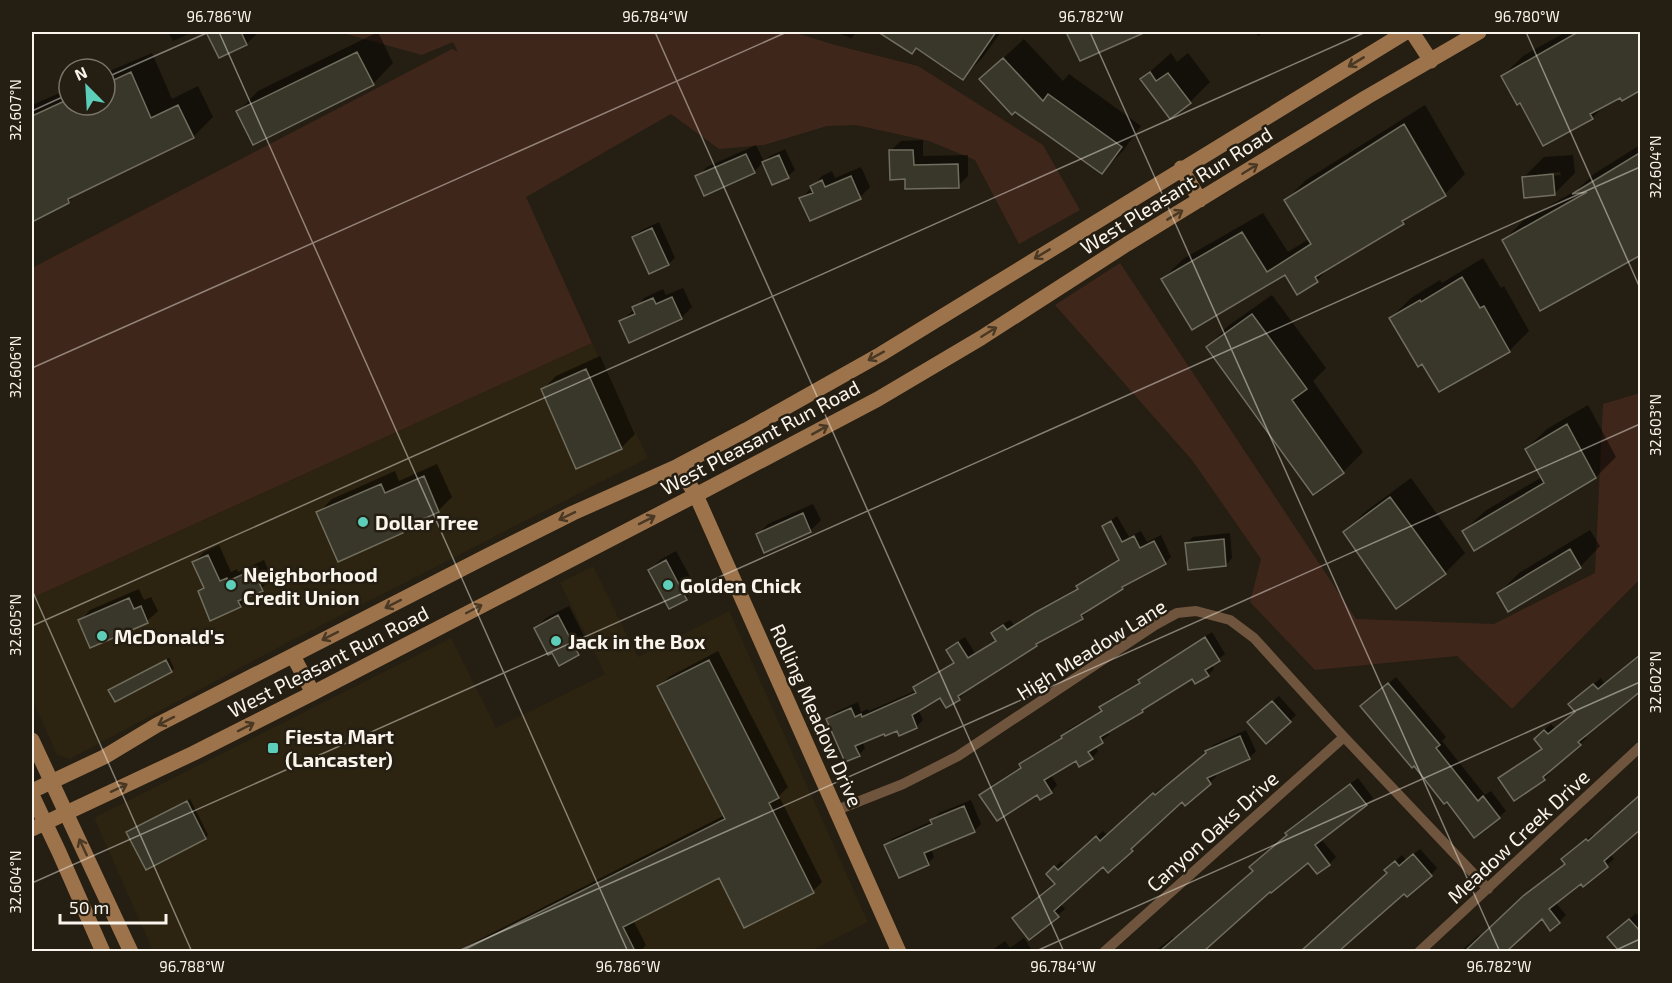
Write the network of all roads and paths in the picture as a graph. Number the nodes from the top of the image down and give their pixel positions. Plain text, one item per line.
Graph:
1 (1406, 32) edge
2 (1412, 32) edge
3 (1479, 32) edge
4 (1431, 61) junction
5 (1181, 168) junction
6 (1200, 200) junction
7 (678, 466) junction
8 (696, 495) junction
9 (292, 656) junction
10 (313, 693) junction
11 (1344, 737) junction
12 (32, 740) edge
13 (1641, 747) edge
14 (52, 782) junction
15 (32, 793) edge
16 (837, 810) junction
17 (66, 813) junction
18 (38, 826) edge
19 (1488, 889) junction
20 (103, 951) edge
21 (131, 951) edge
22 (899, 951) edge
23 (1104, 951) edge
24 (1419, 951) edge

1 -> 5 main road, West Pleasant Run Road
2 - 4 main road
3 - 4 main road, West Pleasant Run Road
6 -> 4 main road, West Pleasant Run Road
5 - 6 main road
5 -> 7 main road, West Pleasant Run Road
8 -> 6 main road, West Pleasant Run Road
7 - 8 main road, Rolling Meadow Drive
7 -> 9 main road, West Pleasant Run Road
10 -> 8 main road, West Pleasant Run Road
8 - 16 main road, Rolling Meadow Drive
9 - 10 main road
9 -> 14 main road, West Pleasant Run Road
17 -> 10 main road, West Pleasant Run Road
11 - 16 street, High Meadow Lane
11 - 19 street, High Meadow Lane
11 - 23 street, Canyon Oaks Drive
12 - 14 main road
13 - 19 street, Meadow Creek Drive
14 - 15 main road, West Pleasant Run Road
14 - 17 main road
15 - 18 main road
16 - 22 main road, Rolling Meadow Drive
17 - 18 main road, West Pleasant Run Road
21 -> 17 main road
18 - 20 main road
19 - 24 street, Meadow Creek Drive

